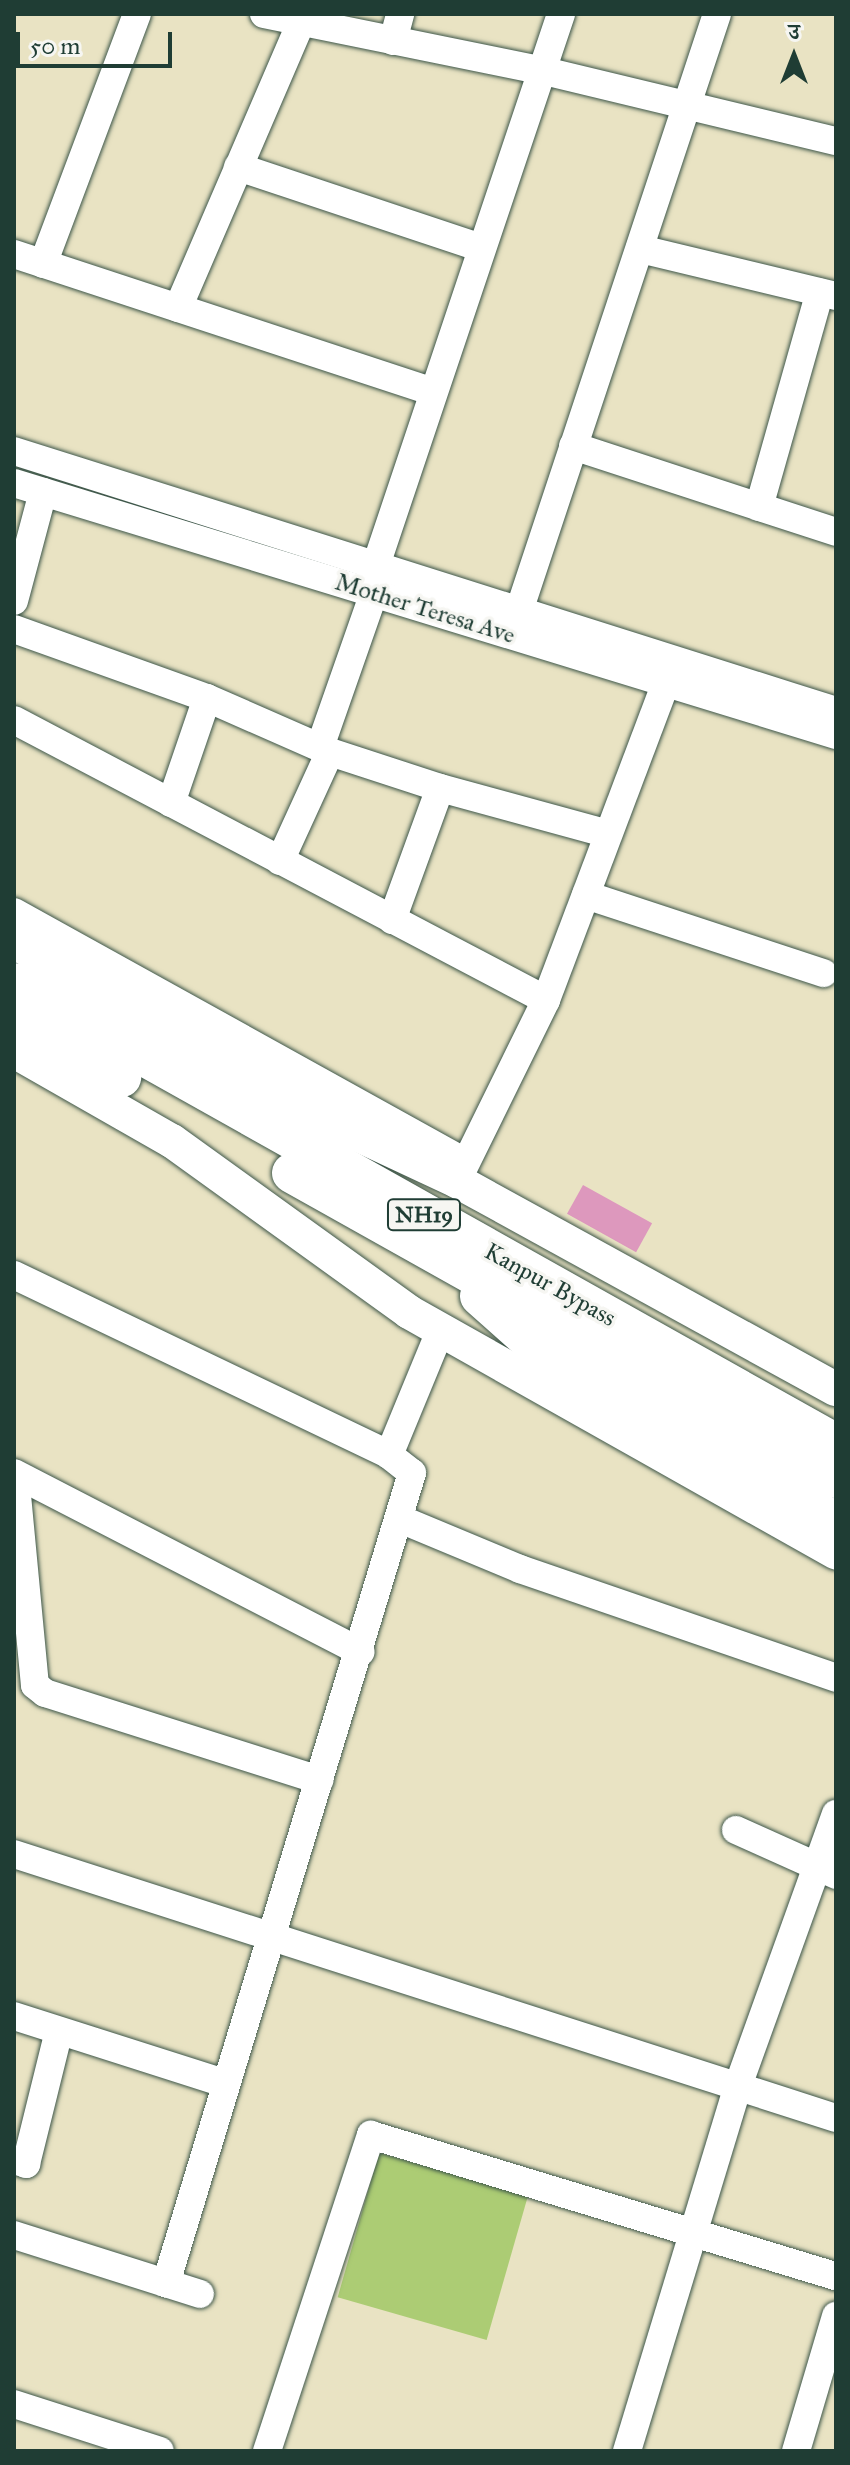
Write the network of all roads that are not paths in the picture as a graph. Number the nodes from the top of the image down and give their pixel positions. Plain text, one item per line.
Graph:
1 (137, 14) edge
2 (264, 14) edge
3 (400, 14) edge
4 (561, 14) edge
5 (717, 14) edge
6 (301, 22) junction
7 (393, 41) junction
8 (544, 71) junction
9 (688, 106) junction
10 (836, 141) edge
11 (238, 167) junction
12 (481, 248) junction
13 (640, 249) junction
14 (14, 254) edge
15 (43, 264) junction
16 (828, 294) edge
17 (178, 308) junction
18 (431, 391) junction
19 (573, 446) junction
20 (14, 451) edge
21 (14, 483) edge
22 (43, 492) junction
23 (759, 507) junction
24 (836, 532) edge
25 (373, 583) junction
26 (14, 601) edge
27 (519, 611) junction
28 (14, 629) edge
29 (670, 671) junction
30 (207, 698) junction
31 (836, 711) edge
32 (14, 720) edge
33 (836, 735) edge
34 (325, 750) junction
35 (440, 788) junction
36 (171, 803) junction
37 (608, 834) junction
38 (280, 861) junction
39 (586, 895) junction
40 (14, 912) edge
41 (392, 920) junction
42 (14, 942) edge
43 (823, 973) dead end
44 (14, 983) edge
45 (546, 1000) junction
46 (14, 1017) edge
47 (14, 1051) edge
48 (460, 1171) junction
49 (508, 1262) junction
50 (468, 1273) junction
51 (14, 1275) edge
52 (441, 1329) junction
53 (836, 1389) edge
54 (836, 1415) edge
55 (836, 1444) edge
56 (389, 1455) junction
57 (15, 1474) edge
58 (836, 1478) edge
59 (400, 1519) junction
60 (836, 1522) edge
61 (836, 1553) edge
62 (361, 1652) junction
63 (836, 1678) edge
64 (320, 1780) junction
65 (836, 1814) edge
66 (736, 1830) dead end
67 (14, 1854) edge
68 (827, 1870) edge
69 (270, 1934) junction
70 (14, 2016) edge
71 (59, 2031) junction
72 (224, 2083) junction
73 (739, 2083) junction
74 (836, 2118) edge
75 (14, 2160) edge
76 (694, 2231) junction
77 (14, 2235) edge
78 (836, 2276) edge
79 (166, 2283) junction
80 (200, 2294) dead end
81 (836, 2316) edge
82 (14, 2404) edge
83 (160, 2451) edge
84 (267, 2451) edge
85 (627, 2451) edge
86 (796, 2451) edge

1 - 15 street
2 - 6 street
3 - 7 street
4 - 8 street
5 - 9 street
6 - 7 street
6 - 11 street
7 - 8 street
8 - 9 street
8 - 12 street
9 - 10 street
9 - 13 street
11 - 12 street
11 - 17 street
12 - 18 street
13 - 16 street
13 - 19 street
14 - 15 street
15 - 17 street
16 - 23 street
17 - 18 street
18 - 25 street
19 - 23 street
19 - 27 street
20 - 25 street
21 - 22 street, Mother Teresa Ave
22 - 25 street, Mother Teresa Ave
22 - 26 street
23 - 24 street
25 - 27 street
25 - 29 street, Mother Teresa Ave
25 - 34 street
27 - 29 street
28 - 30 street
29 - 31 street
29 - 33 street, Mother Teresa Ave
29 - 37 street
30 - 34 street
30 - 36 street
32 - 36 street
34 - 35 street
34 - 38 street
35 - 37 street
35 - 41 street
36 - 38 street
37 - 39 street
38 - 41 street
39 - 43 street
39 - 45 street
40 - 48 street
41 - 45 street
42 - 48 main road
44 - 49 highway, Kanpur Bypass / NH19
45 - 48 street
46 - 50 highway, Kanpur Bypass / NH19
47 - 52 main road
48 - 53 main road
49 - 54 highway
49 - 55 highway, Kanpur Bypass / NH19
50 - 58 highway, Kanpur Bypass / NH19
50 - 60 highway
51 - 56 street
52 - 56 street
52 - 61 main road
56 - 59 street
57 - 62 street
57 - 64 street
59 - 62 street
59 - 63 street
62 - 64 street
64 - 69 street
65 - 68 street
66 - 68 street
67 - 69 street
68 - 73 street
69 - 72 street
69 - 73 street
70 - 71 street
71 - 72 street
71 - 75 street
72 - 79 street
73 - 74 street
73 - 76 street
76 - 78 street
76 - 84 street
76 - 85 street
77 - 79 street
79 - 80 street
81 - 86 street
82 - 83 street

